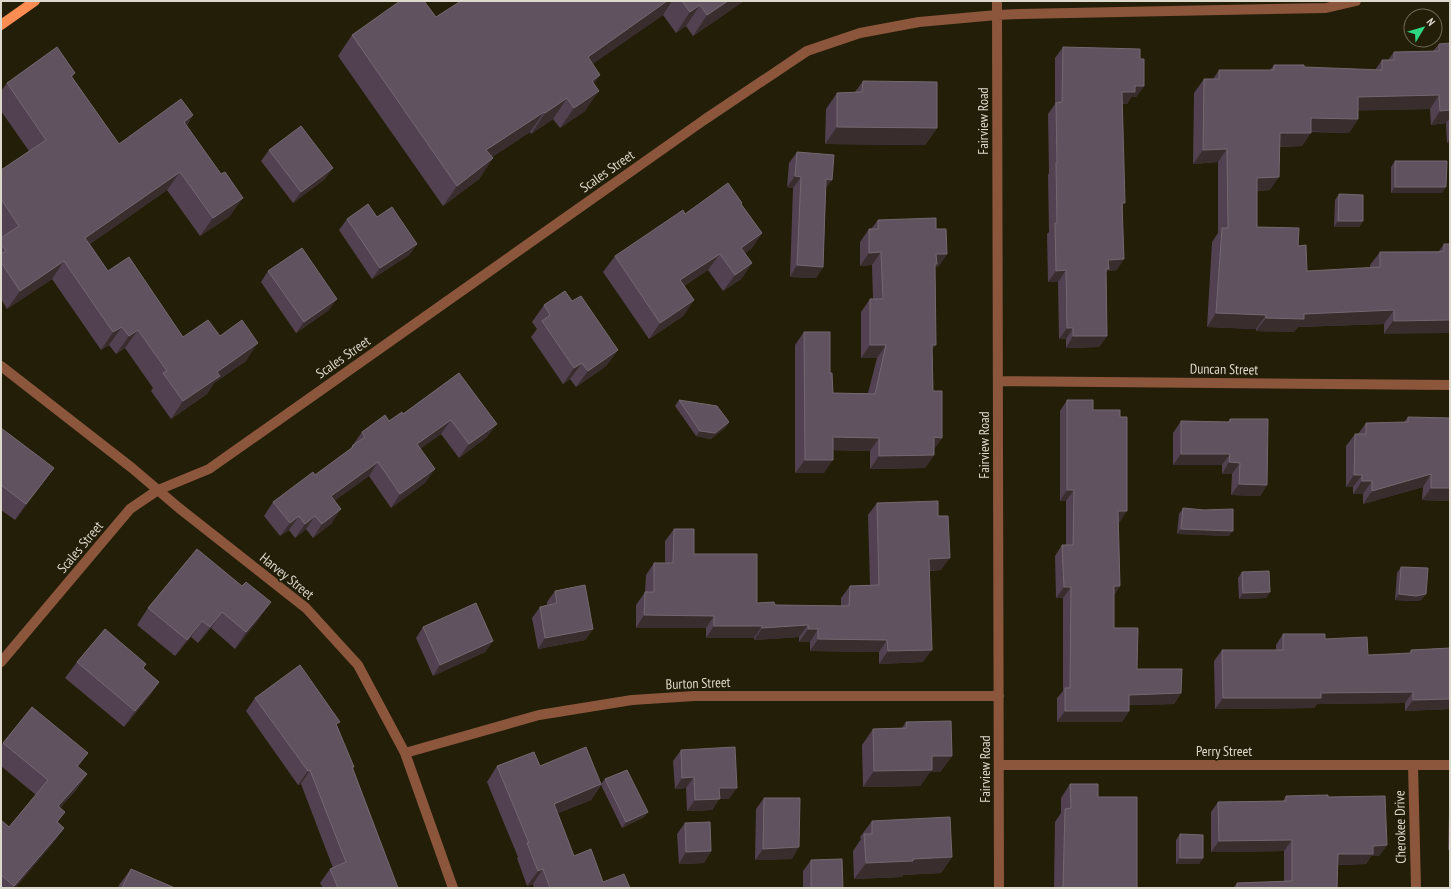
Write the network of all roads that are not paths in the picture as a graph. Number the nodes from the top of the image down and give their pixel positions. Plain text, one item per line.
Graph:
1 (35, 1) edge
2 (997, 1) edge
3 (1356, 1) edge
4 (997, 15) junction
5 (1, 25) edge
6 (1, 366) edge
7 (998, 381) junction
8 (1450, 385) edge
9 (158, 490) junction
10 (1, 662) edge
11 (999, 696) junction
12 (405, 753) junction
13 (999, 765) junction
14 (1413, 765) junction
15 (1450, 765) edge
16 (454, 888) edge
17 (999, 888) edge
18 (1416, 888) edge

1 - 5 main road
2 - 4 street, Fairview Road
3 - 4 street, Scales Street
4 - 7 street, Fairview Road
4 - 9 street, Scales Street
6 - 9 street, Harvey Street
7 - 8 street, Duncan Street
7 - 11 street, Fairview Road
9 - 10 street, Scales Street
9 - 12 street, Harvey Street
11 - 12 street, Burton Street
11 - 13 street, Fairview Road
12 - 16 street, Harvey Street
13 - 14 street, Perry Street
13 - 17 street, Fairview Road
14 - 15 street, Perry Street
14 - 18 street, Cherokee Drive

